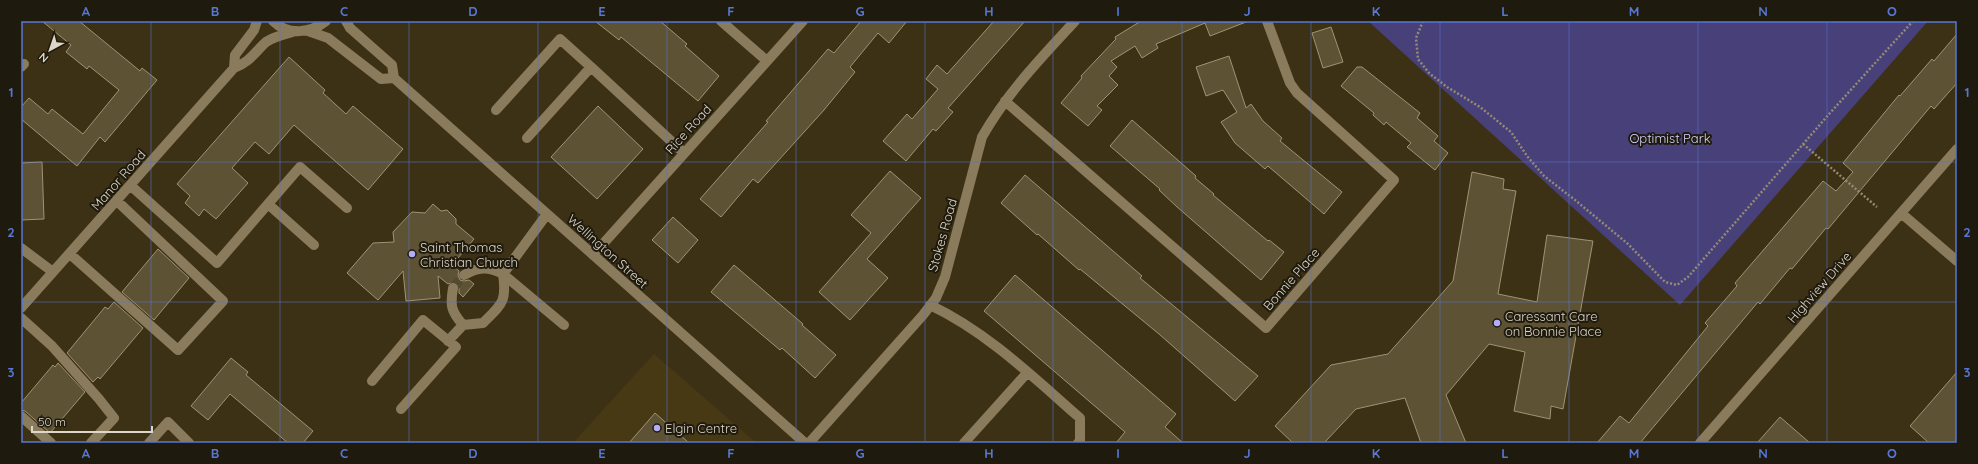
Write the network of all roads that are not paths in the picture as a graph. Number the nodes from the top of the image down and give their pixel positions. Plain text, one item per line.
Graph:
1 (257, 21) edge
2 (273, 21) edge
3 (326, 21) edge
4 (346, 21) edge
5 (721, 21) edge
6 (803, 21) edge
7 (1075, 21) edge
8 (1267, 21) edge
9 (308, 31) junction
10 (296, 32) junction
11 (767, 61) junction
12 (591, 67) junction
13 (234, 68) junction
14 (394, 78) junction
15 (1005, 101) junction
16 (496, 110) dead end
17 (527, 138) dead end
18 (1957, 149) edge
19 (684, 153) junction
20 (130, 185) junction
21 (117, 200) junction
22 (268, 204) junction
23 (347, 208) dead end
24 (1901, 213) junction
25 (547, 214) junction
26 (314, 245) dead end
27 (21, 248) edge
28 (70, 254) junction
29 (593, 255) junction
30 (1957, 261) edge
31 (54, 272) junction
32 (503, 274) junction
33 (464, 275) tunnel mouth
34 (453, 288) tunnel mouth
35 (930, 305) junction
36 (21, 308) edge
37 (21, 318) edge
38 (463, 325) junction
39 (564, 325) dead end
40 (448, 341) junction
41 (1027, 373) junction
42 (372, 381) dead end
43 (401, 409) dead end
44 (21, 416) edge
45 (51, 443) edge
46 (91, 443) edge
47 (149, 443) edge
48 (189, 443) edge
49 (805, 443) edge
50 (809, 443) edge
51 (964, 443) edge
52 (1078, 443) edge
53 (1700, 443) edge

1 - 13 street, Manor Road
2 - 10 street
3 - 9 street
4 - 14 street, Wellington Street
5 - 11 street
6 - 11 street, Rice Road
7 - 15 street, Stokes Road
8 - 15 street, Bonnie Place
9 - 10 street, Manor Road
9 - 14 street
10 - 13 street, Manor Road
11 - 19 street, Rice Road
12 - 16 street
12 - 17 street
12 - 19 street
13 - 20 street, Manor Road
14 - 25 street, Wellington Street
15 - 35 street, Stokes Road
18 - 24 street, Highview Drive
19 - 29 street, Rice Road
20 - 21 street, Manor Road
20 - 22 street
21 - 28 street, Manor Road
21 - 28 street
22 - 23 street
22 - 26 street
24 - 30 street
24 - 53 street, Highview Drive
25 - 29 street, Wellington Street
25 - 32 street
27 - 31 street
28 - 31 street, Manor Road
29 - 49 street, Wellington Street
31 - 36 street, Manor Road
32 - 33 street
32 - 38 street
32 - 39 street
34 - 38 street
35 - 41 street
35 - 50 street, Stokes Road
37 - 46 street
38 - 40 street
40 - 42 street
40 - 43 street
41 - 51 street
41 - 52 street
44 - 45 street
47 - 48 street

